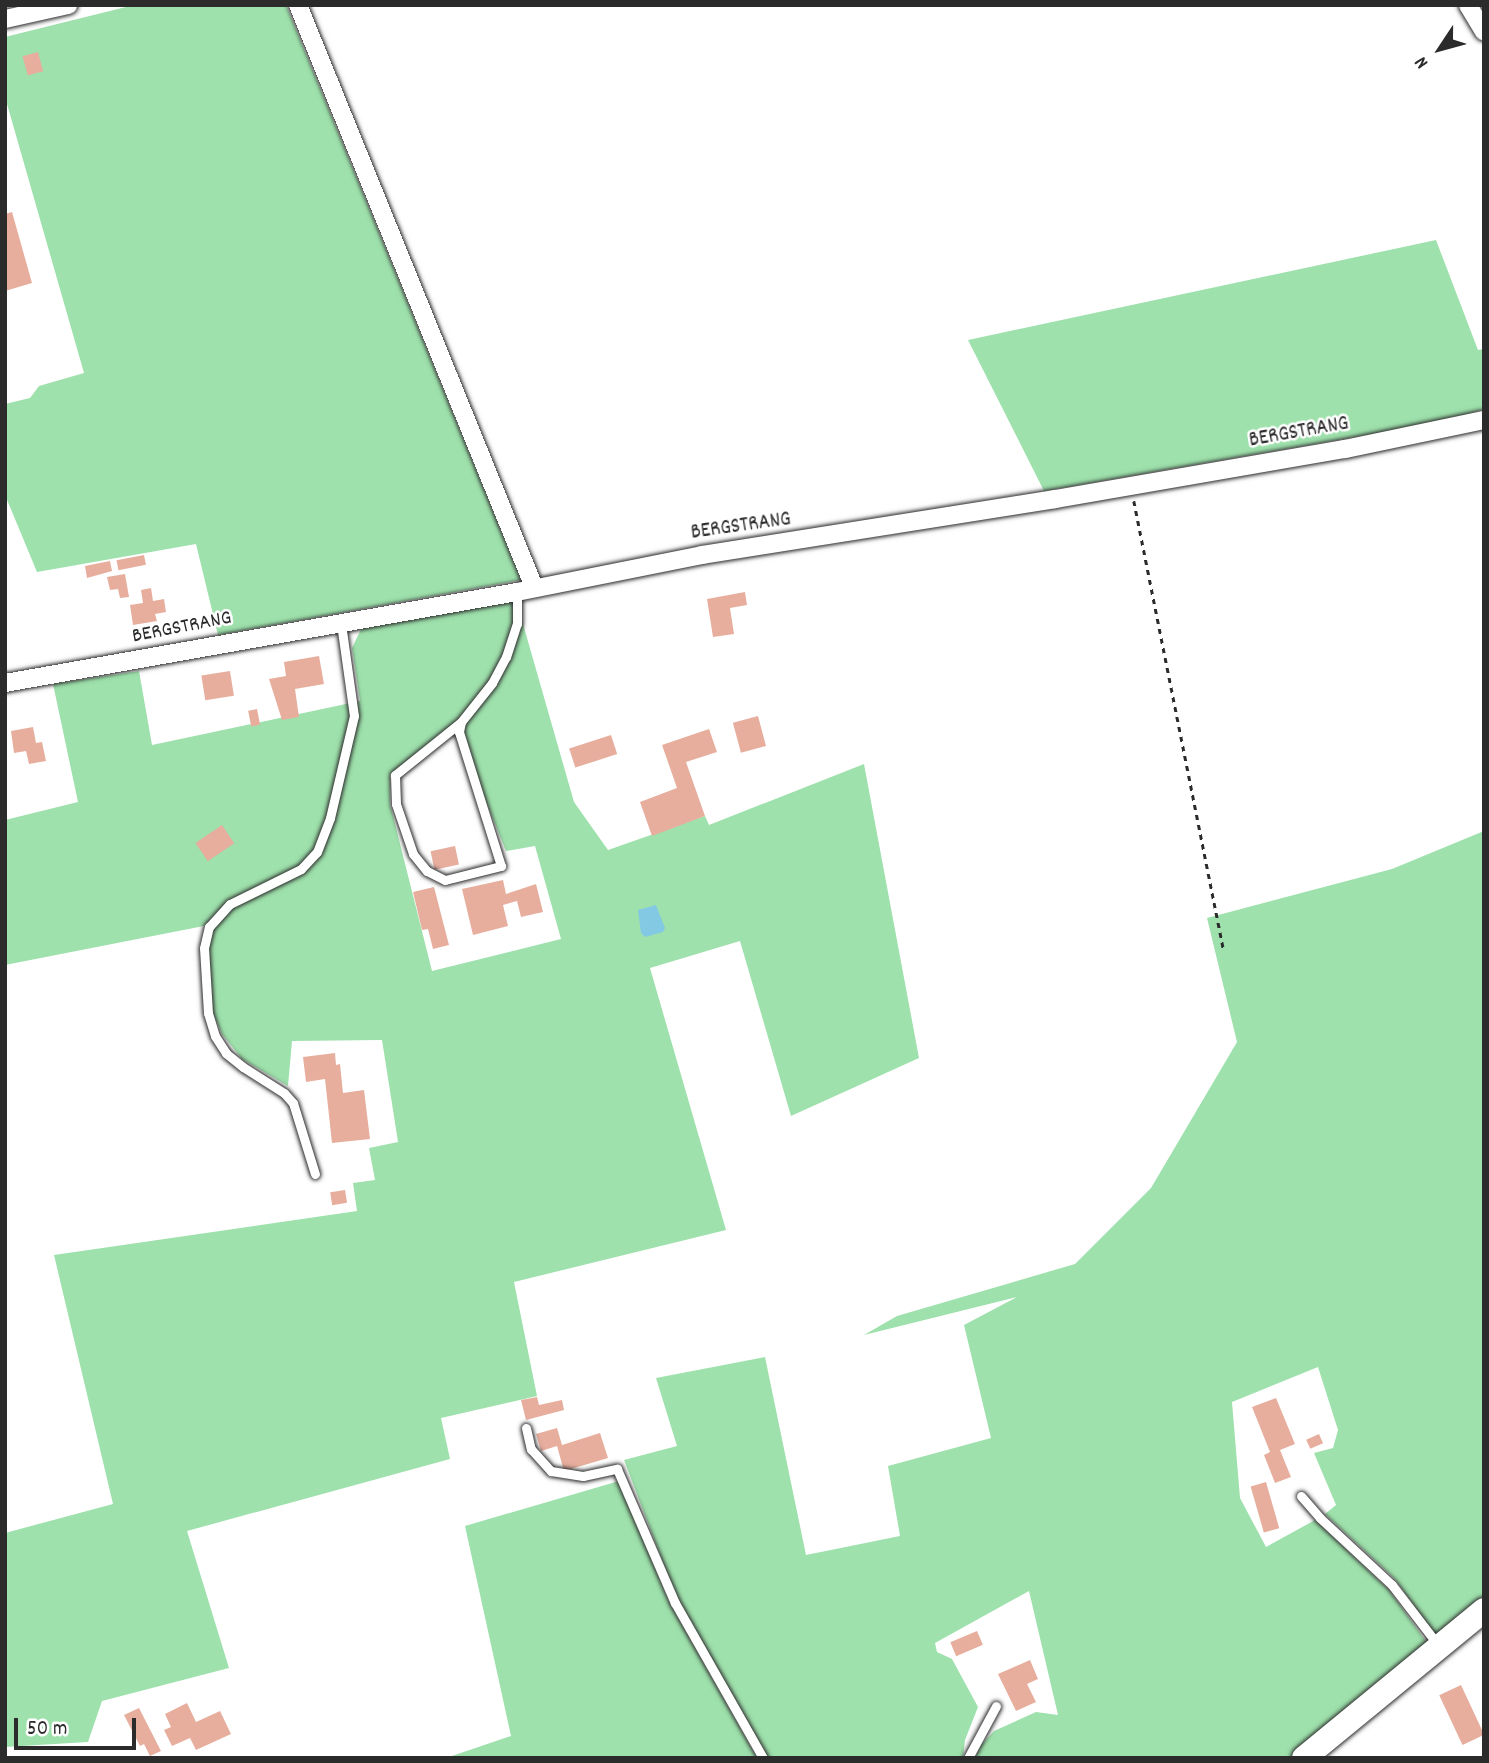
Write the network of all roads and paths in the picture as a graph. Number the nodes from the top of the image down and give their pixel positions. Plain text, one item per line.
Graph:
1 (68, 5) edge
2 (298, 5) edge
3 (1468, 5) edge
4 (5, 19) edge
5 (1484, 32) edge
6 (1484, 420) edge
7 (1130, 485) junction
8 (526, 589) junction
9 (341, 621) junction
10 (5, 683) edge
11 (461, 722) junction
12 (1223, 948) dead end
13 (315, 1174) dead end
14 (526, 1428) dead end
15 (1301, 1496) dead end
16 (1484, 1610) edge
17 (1439, 1647) junction
18 (996, 1706) dead end
19 (763, 1758) edge
20 (968, 1758) edge
21 (1304, 1758) edge

1 - 4 street
2 - 8 street
3 - 5 street
6 - 7 street, BERGSTRANG
7 - 8 street, BERGSTRANG
7 - 12 path
8 - 9 street, BERGSTRANG
8 - 11 lane
9 - 10 street, BERGSTRANG
9 - 13 lane
11 - 11 lane
14 - 19 lane
15 - 17 lane
16 - 17 main road
17 - 21 main road
18 - 20 lane

